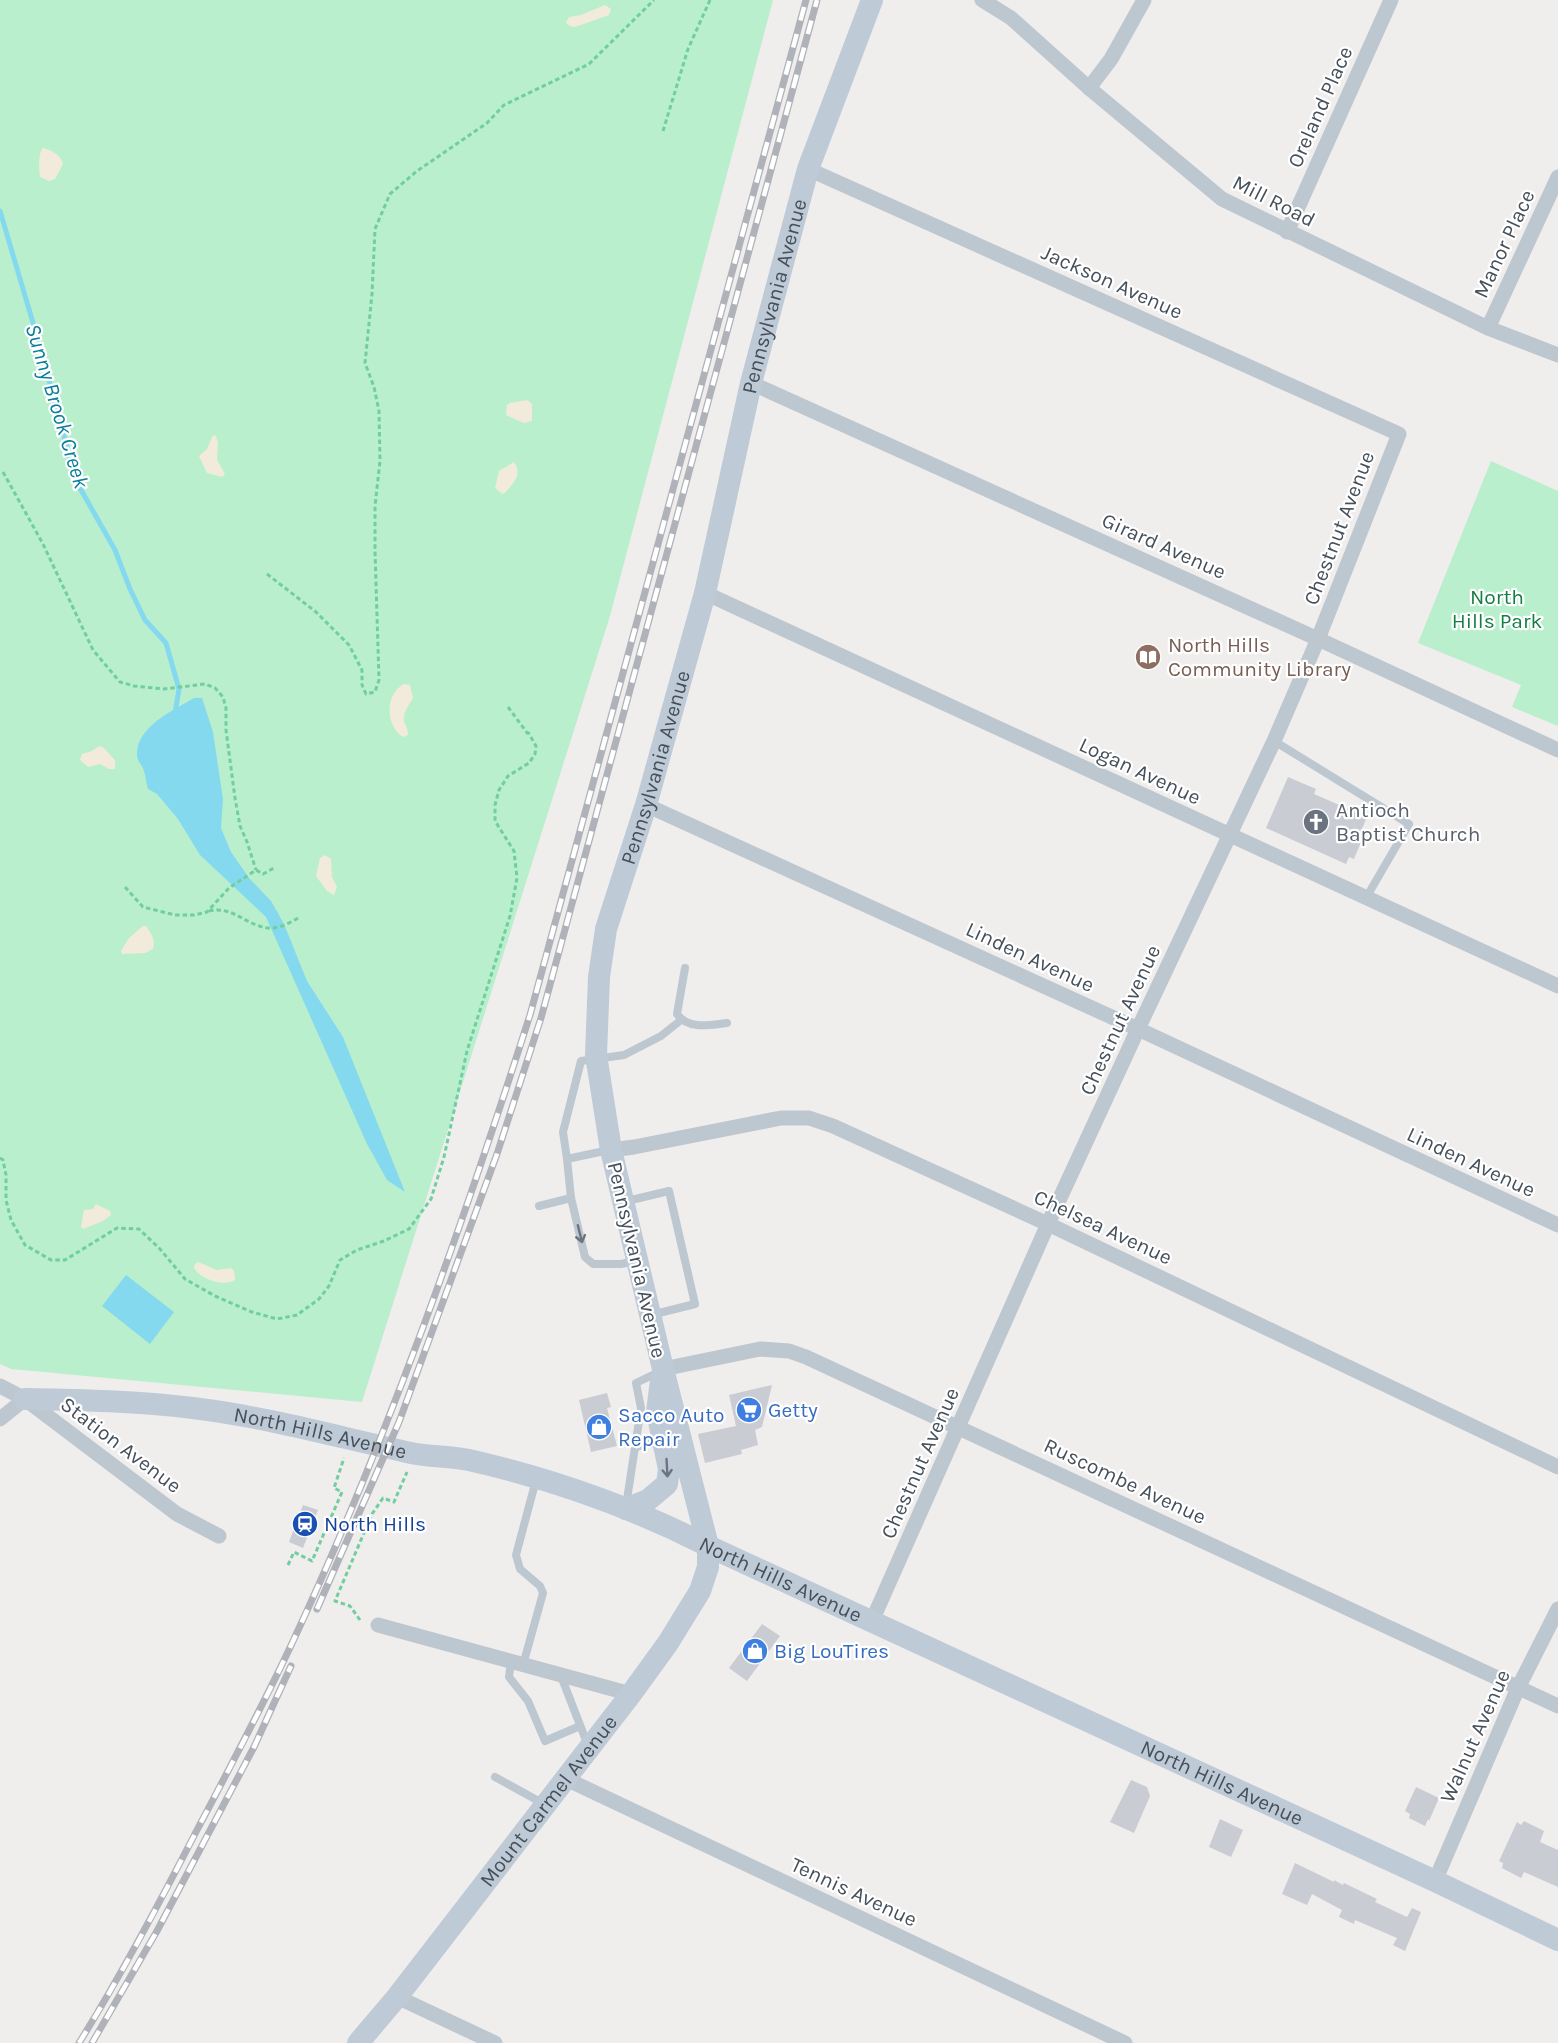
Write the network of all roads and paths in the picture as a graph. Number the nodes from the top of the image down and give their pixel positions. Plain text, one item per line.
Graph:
1 (654, 0) edge
2 (710, 0) edge
3 (872, 0) edge
4 (982, 0) edge
5 (1144, 0) edge
6 (1391, 0) edge
7 (1089, 88) junction
8 (663, 131) dead end
9 (808, 168) junction
10 (1558, 177) edge
11 (1287, 232) junction
12 (1488, 328) junction
13 (1558, 355) edge
14 (751, 383) junction
15 (1399, 434) joint
16 (3, 472) dead end
17 (267, 574) dead end
18 (705, 593) junction
19 (1318, 639) junction
20 (508, 707) dead end
21 (1274, 741) junction
22 (1558, 750) edge
23 (646, 805) junction
24 (1230, 835) junction
25 (274, 868) dead end
26 (256, 870) junction
27 (125, 887) dead end
28 (1366, 898) junction
29 (207, 912) junction
30 (300, 917) dead end
31 (685, 968) dead end
32 (1558, 986) edge
33 (681, 1020) junction
34 (727, 1023) dead end
35 (1138, 1029) junction
36 (597, 1059) junction
37 (611, 1150) junction
38 (0, 1158) edge
39 (567, 1160) junction
40 (571, 1198) junction
41 (623, 1202) junction
42 (539, 1206) dead end
43 (1048, 1224) junction
44 (1558, 1226) edge
45 (636, 1260) junction
46 (650, 1315) junction
47 (663, 1370) junction
48 (0, 1386) edge
49 (26, 1399) junction
50 (0, 1419) edge
51 (960, 1427) junction
52 (663, 1441) junction
53 (635, 1446) junction
54 (346, 1451) dead end
55 (1558, 1467) edge
56 (406, 1472) dead end
57 (537, 1476) junction
58 (626, 1509) junction
59 (219, 1536) dead end
60 (708, 1546) junction
61 (288, 1565) dead end
62 (1558, 1610) edge
63 (360, 1620) dead end
64 (872, 1620) junction
65 (378, 1625) dead end
66 (517, 1663) junction
67 (560, 1675) junction
68 (1518, 1688) junction
69 (631, 1694) junction
70 (1558, 1706) edge
71 (580, 1726) junction
72 (589, 1749) junction
73 (495, 1777) dead end
74 (566, 1779) junction
75 (546, 1805) junction
76 (1435, 1881) junction
77 (1558, 1940) edge
78 (398, 1997) junction
79 (358, 2043) edge
80 (495, 2043) edge
81 (1125, 2043) edge

1 - 17 path
2 - 8 path
3 - 9 main road, Pennsylvania Avenue
4 - 7 street, Mill Road
5 - 7 street
6 - 11 street, Oreland Place
7 - 11 street, Mill Road
9 - 14 main road, Pennsylvania Avenue
9 - 15 street, Jackson Avenue
10 - 12 street, Manor Place
11 - 12 street, Mill Road
12 - 13 street, Mill Road
14 - 18 main road, Pennsylvania Avenue
14 - 19 street, Girard Avenue
15 - 19 street, Chestnut Avenue
16 - 26 path
18 - 23 main road, Pennsylvania Avenue
18 - 24 street, Logan Avenue
19 - 21 street, Chestnut Avenue
19 - 22 street, Girard Avenue
20 - 38 path
21 - 24 street, Chestnut Avenue
21 - 28 lane
23 - 35 street, Linden Avenue
23 - 36 main road, Pennsylvania Avenue
24 - 28 street, Logan Avenue
24 - 35 street, Chestnut Avenue
25 - 26 path
26 - 29 path
27 - 29 path
28 - 32 street, Logan Avenue
29 - 30 path
31 - 33 lane
33 - 34 lane
33 - 36 lane
35 - 43 street, Chestnut Avenue
35 - 44 street, Linden Avenue
36 - 37 main road, Pennsylvania Avenue
36 - 39 lane
37 - 39 lane
37 - 41 main road, Pennsylvania Avenue
37 - 43 street, Chelsea Avenue
39 - 40 lane
40 - 42 lane
40 -> 45 lane
41 - 45 main road, Pennsylvania Avenue
41 - 46 lane
43 - 51 street, Chestnut Avenue
43 - 55 street, Chelsea Avenue
45 - 46 main road, Pennsylvania Avenue
46 - 47 main road, Pennsylvania Avenue
47 - 51 street, Ruscombe Avenue
47 - 52 main road
47 - 53 lane
47 - 60 main road, Pennsylvania Avenue
48 - 49 street, Station Avenue
49 - 50 street
49 - 57 main road, North Hills Avenue
49 - 59 street, Station Avenue
51 - 64 street, Chestnut Avenue
51 - 68 street, Ruscombe Avenue
52 - 53 lane
52 -> 58 main road
53 - 58 lane
54 - 61 path
56 - 63 path
57 - 58 main road, North Hills Avenue
57 - 66 lane
58 - 60 main road, North Hills Avenue
60 - 64 main road, North Hills Avenue
60 - 69 main road, Mount Carmel Avenue
62 - 68 street, Walnut Avenue
64 - 76 main road, North Hills Avenue
65 - 66 street
66 - 67 street
66 - 71 lane
67 - 69 street
67 - 71 lane
68 - 70 street, Ruscombe Avenue
68 - 76 street, Walnut Avenue
69 - 72 main road, Mount Carmel Avenue
71 - 72 lane
72 - 74 main road, Mount Carmel Avenue
73 - 75 lane
74 - 75 main road, Mount Carmel Avenue
74 - 81 street, Tennis Avenue
75 - 78 main road, Mount Carmel Avenue
76 - 77 main road, North Hills Avenue
78 - 79 main road, Mount Carmel Avenue
78 - 80 street

